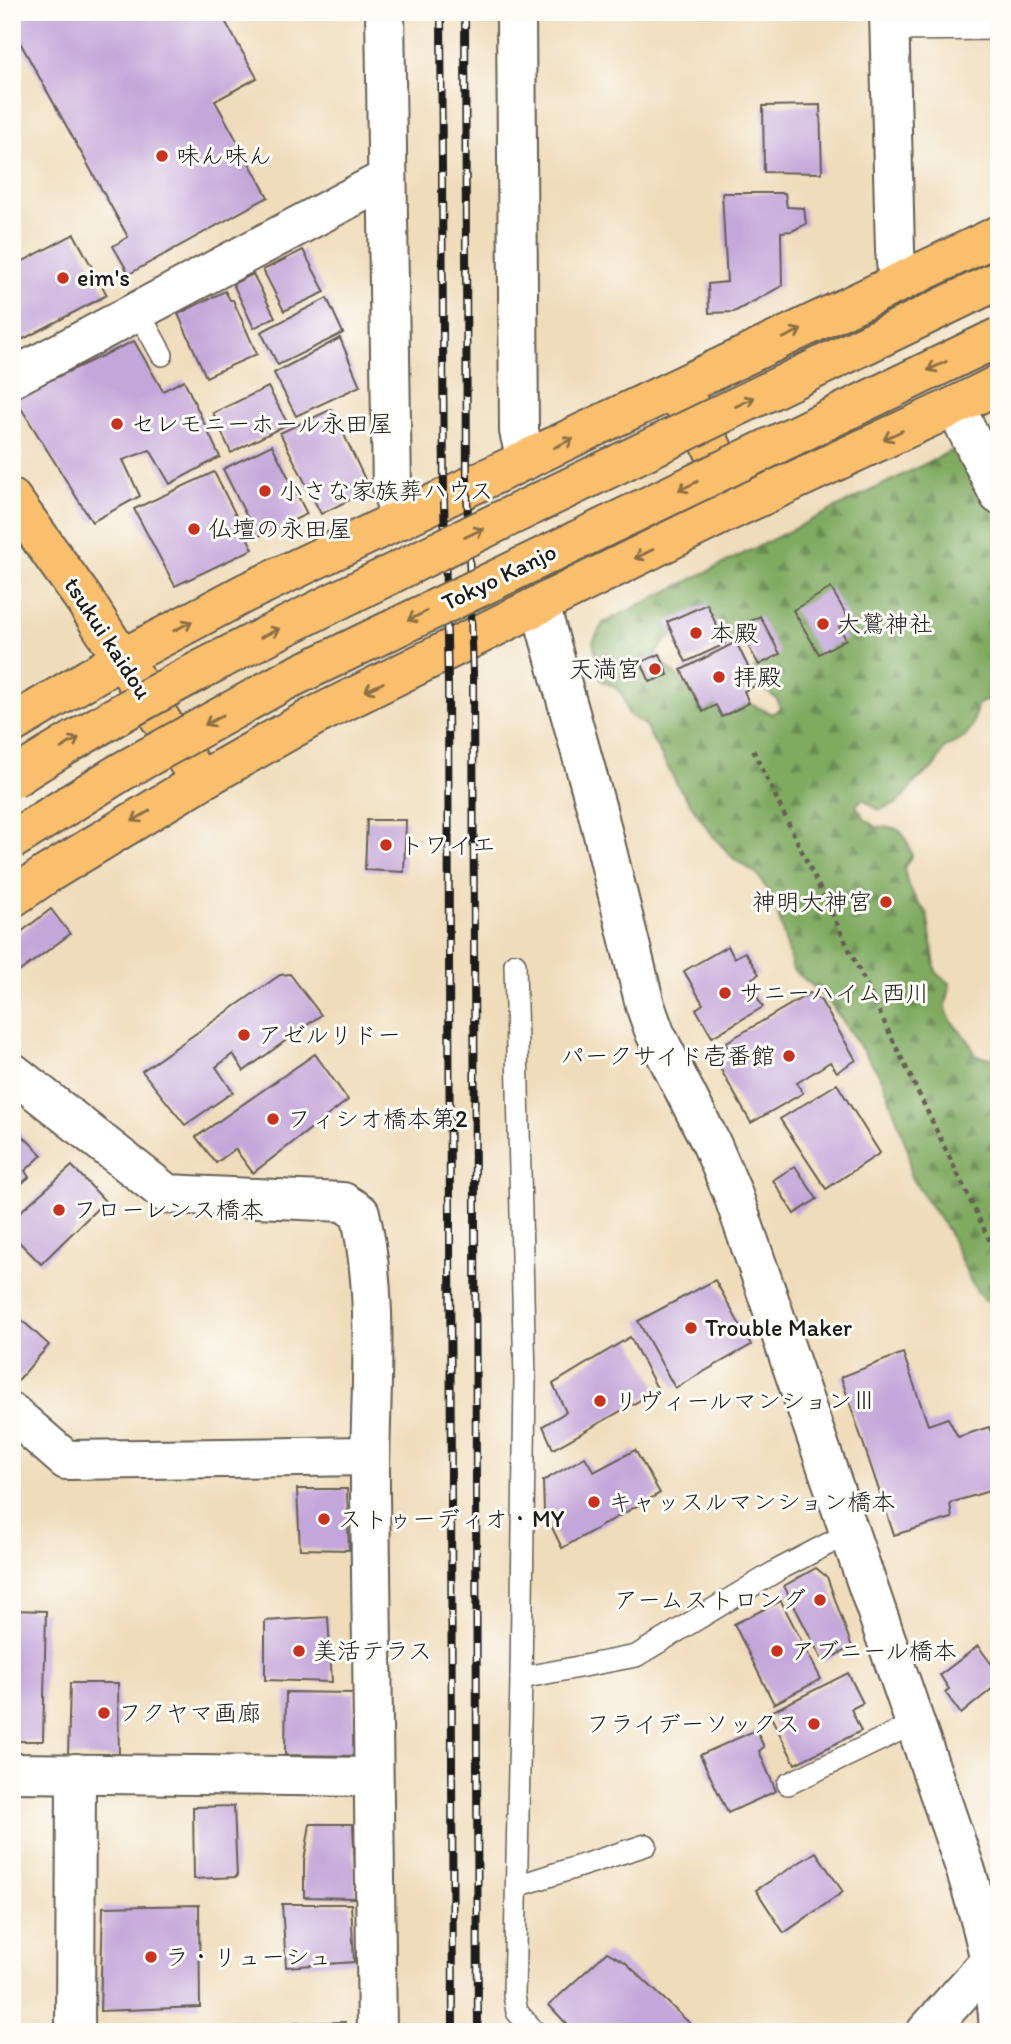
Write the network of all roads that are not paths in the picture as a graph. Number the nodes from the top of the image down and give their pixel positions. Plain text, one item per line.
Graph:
1 (385, 12) edge
2 (516, 12) edge
3 (889, 21) edge
4 (999, 29) edge
5 (386, 179) junction
6 (999, 234) edge
7 (999, 280) edge
8 (898, 283) junction
9 (138, 311) junction
10 (999, 337) edge
11 (162, 355) dead end
12 (12, 378) edge
13 (999, 384) edge
14 (662, 395) junction
15 (955, 407) junction
16 (526, 460) junction
17 (999, 495) edge
18 (12, 499) edge
19 (725, 513) junction
20 (401, 519) junction
21 (540, 606) junction
22 (123, 658) junction
23 (12, 724) edge
24 (12, 779) edge
25 (200, 781) junction
26 (12, 840) edge
27 (12, 898) edge
28 (515, 964) dead end
29 (12, 1072) edge
30 (12, 1413) edge
31 (370, 1456) junction
32 (849, 1533) junction
33 (521, 1678) junction
34 (915, 1723) junction
35 (12, 1773) edge
36 (76, 1773) junction
37 (373, 1777) junction
38 (788, 1784) dead end
39 (646, 1845) dead end
40 (517, 1886) junction
41 (994, 1956) edge
42 (75, 2032) edge
43 (377, 2032) edge
44 (535, 2032) edge
45 (926, 2032) edge
46 (999, 2032) edge

1 - 5 street
2 - 16 street
3 - 4 lane
3 - 8 street
5 - 9 street
5 - 20 street
6 - 8 highway
24 -> 7 highway, Tokyo Kanjo, bridge
14 -> 8 highway
9 - 11 lane
9 - 12 street
10 -> 26 highway, Tokyo Kanjo, bridge
13 - 15 highway
16 -> 14 highway
14 - 19 highway
15 - 17 street
15 -> 19 highway
16 - 20 highway
18 - 22 highway, tsukui kaidou
19 -> 21 highway
22 -> 20 highway
21 -> 25 highway
21 - 32 street
22 - 23 highway
22 - 25 highway, tsukui kaidou
25 -> 27 highway
28 - 33 lane
29 - 31 street
30 - 31 street
31 - 37 street
32 - 33 lane
32 - 34 street
33 - 40 lane
34 - 38 lane
34 - 41 street
35 - 36 street
36 - 37 street
36 - 42 street
37 - 43 street
39 - 40 lane
40 - 44 lane
41 - 45 street
41 - 46 street

